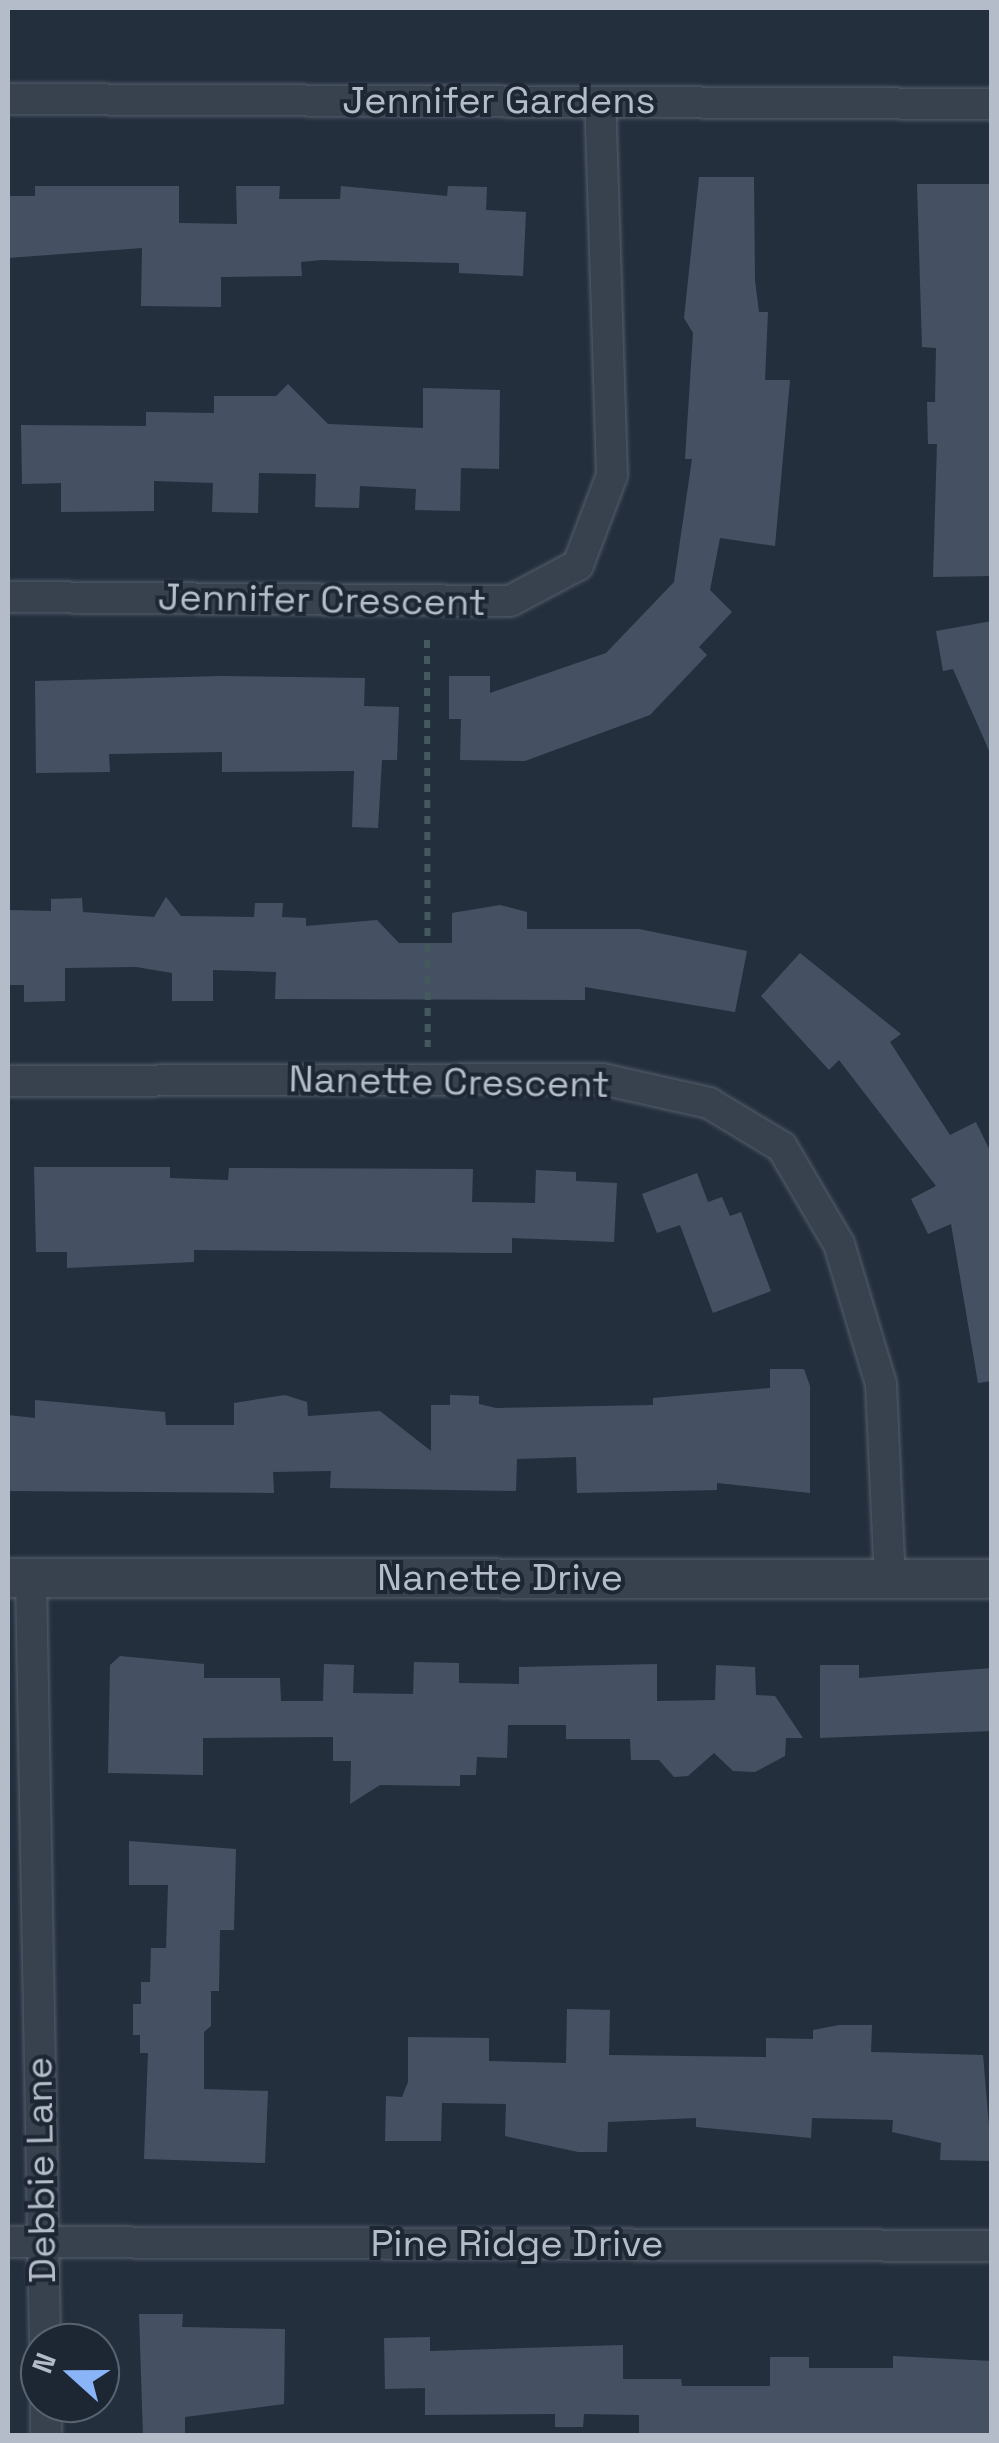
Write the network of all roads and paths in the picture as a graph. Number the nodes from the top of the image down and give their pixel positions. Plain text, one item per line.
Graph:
1 (8, 99) edge
2 (600, 102) junction
3 (992, 104) edge
4 (8, 597) edge
5 (427, 640) dead end
6 (428, 1047) dead end
7 (8, 1082) edge
8 (19, 1578) edge
9 (890, 1579) junction
10 (992, 1579) edge
11 (8, 2242) edge
12 (43, 2242) junction
13 (992, 2246) edge
14 (45, 2323) edge

1 - 2 street, Jennifer Gardens
2 - 3 street, Jennifer Gardens
2 - 4 street, Jennifer Crescent
5 - 6 path
7 - 9 street, Nanette Crescent
8 - 9 street, Nanette Drive
8 - 12 street, Debbie Lane
9 - 10 street, Nanette Drive
11 - 12 street, Pine Ridge Drive
12 - 13 street, Pine Ridge Drive
12 - 14 street, Debbie Lane

